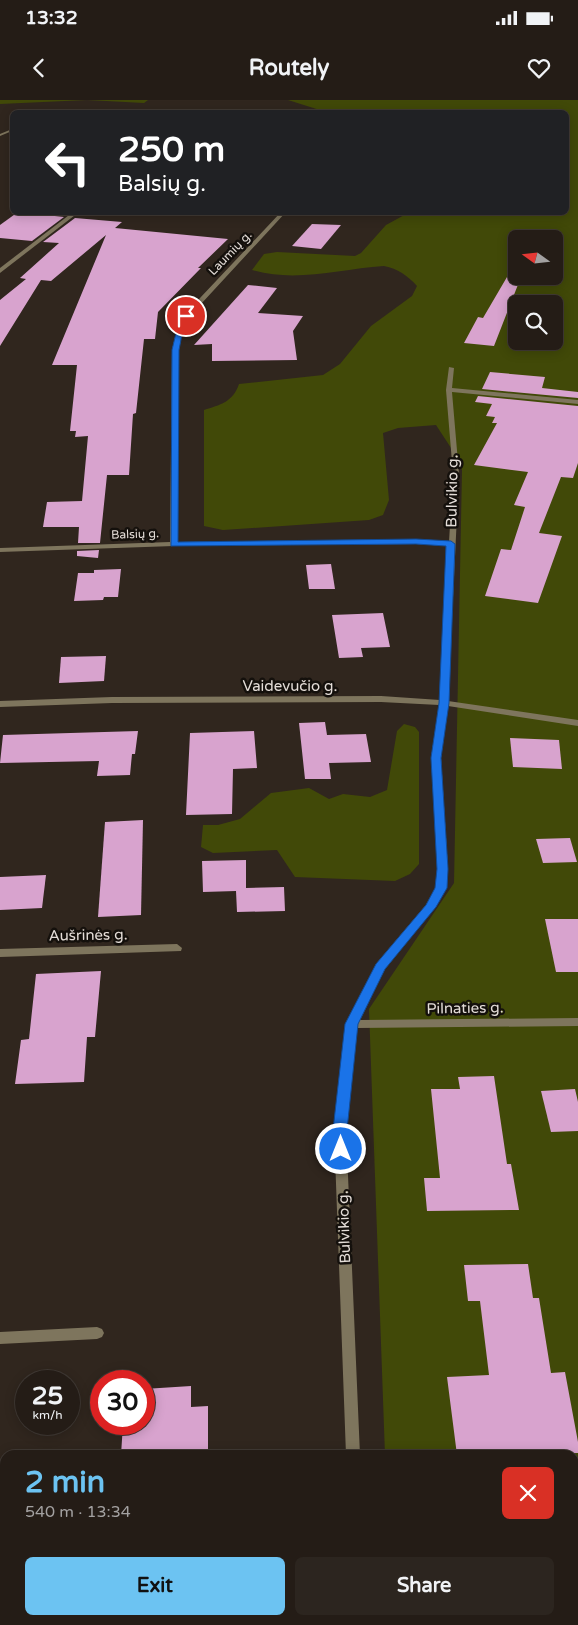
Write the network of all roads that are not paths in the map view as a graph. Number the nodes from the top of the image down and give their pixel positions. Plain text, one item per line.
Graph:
1 (73, 215) edge
2 (281, 215) edge
3 (0, 271) edge
4 (451, 368) dead end
5 (449, 390) junction
6 (578, 402) edge
7 (174, 544) junction
8 (451, 544) junction
9 (0, 550) edge
10 (444, 703) junction
11 (0, 704) edge
12 (578, 723) edge
13 (177, 948) dead end
14 (0, 953) edge
15 (578, 1022) edge
16 (352, 1024) junction
17 (97, 1333) dead end
18 (0, 1338) edge
19 (353, 1450) edge

1 - 3 street
2 - 7 street, Laumių g.
4 - 5 street, Bulvikio g.
5 - 6 street
5 - 8 street, Bulvikio g.
7 - 8 street, Balsių g.
7 - 9 street, Balsių g.
8 - 10 street, Bulvikio g.
10 - 11 street, Vaidevučio g.
10 - 12 street, Vaidevučio g.
10 - 16 street, Bulvikio g.
13 - 14 street, Aušrinės g.
15 - 16 street, Pilnaties g.
16 - 19 street, Bulvikio g.
17 - 18 street

